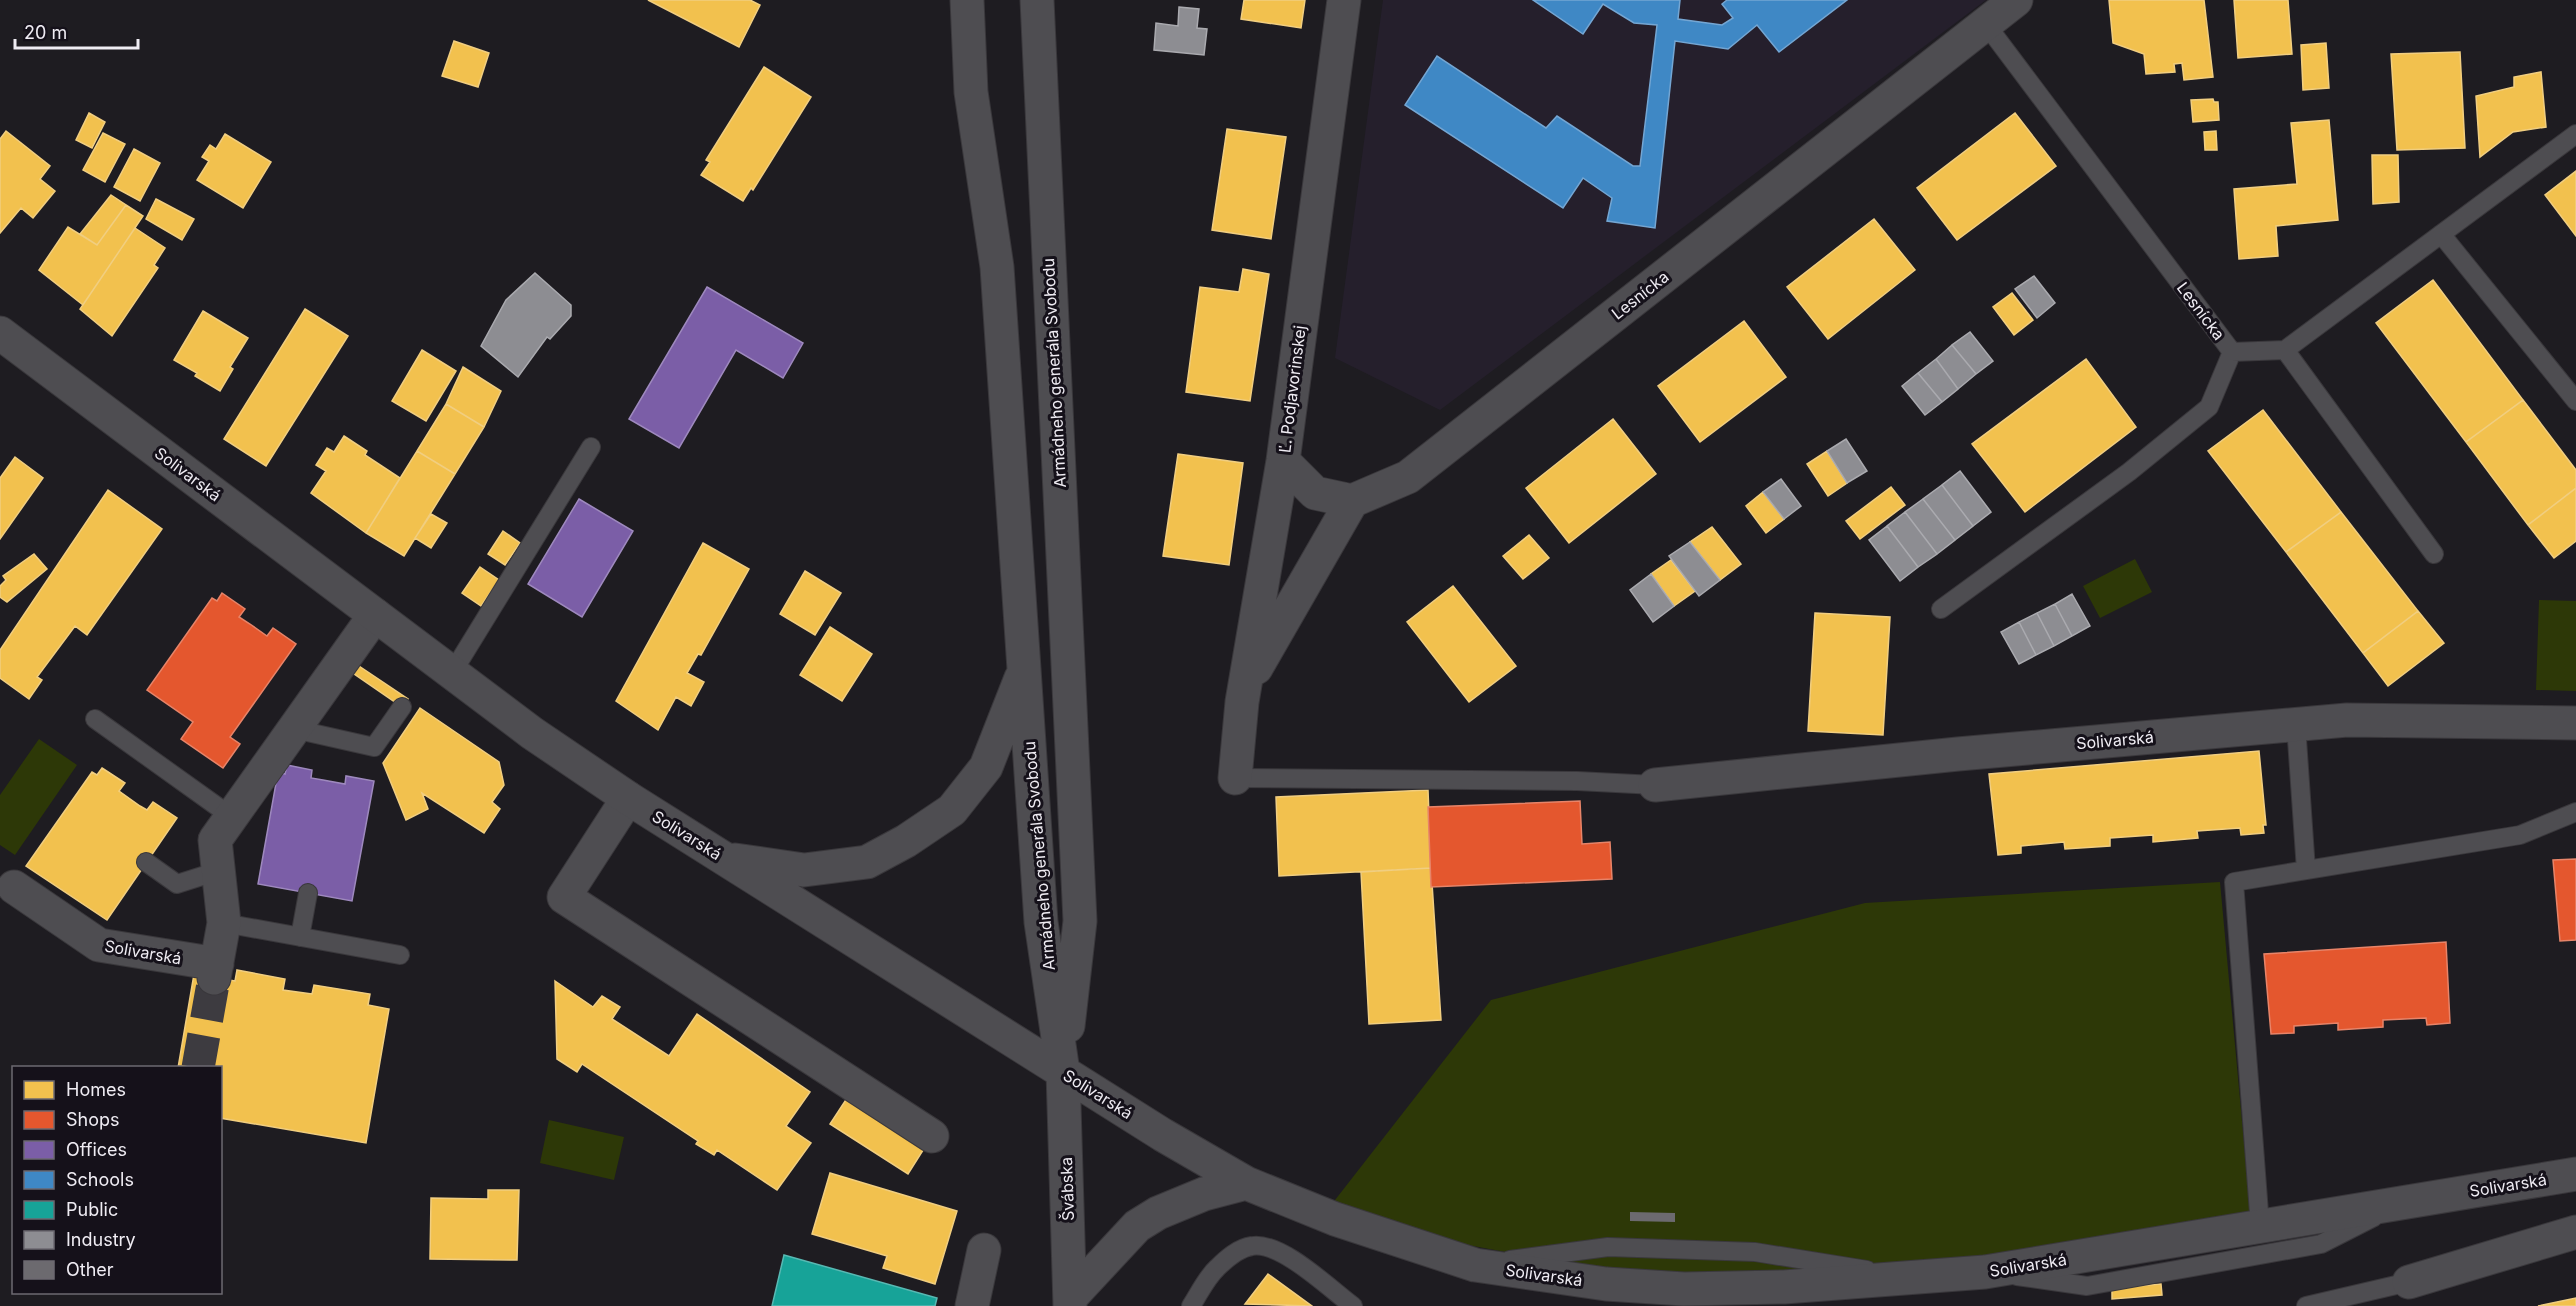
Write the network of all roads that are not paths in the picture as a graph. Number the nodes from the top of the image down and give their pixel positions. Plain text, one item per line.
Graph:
1 (967, 0) edge
2 (1037, 0) edge
3 (1344, 0) edge
4 (2016, 0) edge
5 (1986, 23) junction
6 (2576, 134) edge
7 (2441, 234) junction
8 (0, 333) edge
9 (2285, 350) junction
10 (2232, 352) junction
11 (2576, 401) edge
12 (591, 447) dead end
13 (1283, 461) junction
14 (1352, 501) junction
15 (2434, 554) dead end
16 (1941, 609) dead end
17 (375, 615) junction
18 (1024, 671) junction
19 (452, 673) junction
20 (1245, 688) junction
21 (402, 707) dead end
22 (95, 719) dead end
23 (2576, 723) edge
24 (2296, 725) junction
25 (294, 729) junction
26 (1234, 778) joint
27 (1655, 785) joint
28 (628, 798) junction
29 (2576, 813) edge
30 (232, 817) junction
31 (724, 858) junction
32 (146, 862) dead end
33 (2306, 870) junction
34 (218, 871) junction
35 (14, 887) dead end
36 (308, 893) dead end
37 (224, 923) junction
38 (300, 937) junction
39 (400, 955) dead end
40 (1063, 1072) junction
41 (932, 1136) dead end
42 (2576, 1174) edge
43 (1246, 1183) junction
44 (2403, 1203) junction
45 (2260, 1226) junction
46 (2576, 1232) edge
47 (984, 1250) dead end
48 (1985, 1272) junction
49 (2409, 1282) joint
50 (1070, 1302) edge
51 (972, 1306) edge
52 (1191, 1306) edge
53 (1353, 1306) edge
54 (2306, 1306) edge

1 - 18 street, Armádneho generála Svobodu
2 - 40 street, Armádneho generála Svobodu
3 - 13 street, Ľ. Podjavorinskej
4 - 5 street, Lesnícka
5 - 10 lane, Lesnícka
5 - 14 street, Lesnícka
6 - 7 lane
7 - 9 lane
7 - 11 lane
8 - 17 street, Solivarská
9 - 10 lane, Lesnícka
9 - 15 lane
10 - 16 lane
12 - 19 lane
13 - 14 street
13 - 20 street, Ľ. Podjavorinskej
14 - 20 street
17 - 19 street, Solivarská
17 - 25 street, Solivarská
18 - 31 street
18 - 40 street, Armádneho generála Svobodu
19 - 28 street, Solivarská
20 - 26 street, Ľ. Podjavorinskej
21 - 25 lane
22 - 30 lane
23 - 24 street, Solivarská
24 - 27 street, Solivarská
24 - 33 lane
25 - 30 street, Solivarská
26 - 27 lane
28 - 31 street, Solivarská
28 - 41 street
29 - 33 lane
30 - 34 street, Solivarská
31 - 40 street, Solivarská
32 - 34 lane
33 - 45 lane
34 - 37 street, Solivarská
35 - 37 street, Solivarská
36 - 38 lane
37 - 38 lane
38 - 39 lane
40 - 43 street, Solivarská
40 - 50 street, Švábska
42 - 44 street, Solivarská
43 - 48 street, Solivarská
43 - 50 street
44 - 45 street, Solivarská
44 - 48 lane
45 - 48 street, Solivarská
46 - 49 street
47 - 51 street
49 - 54 lane
52 - 53 lane

